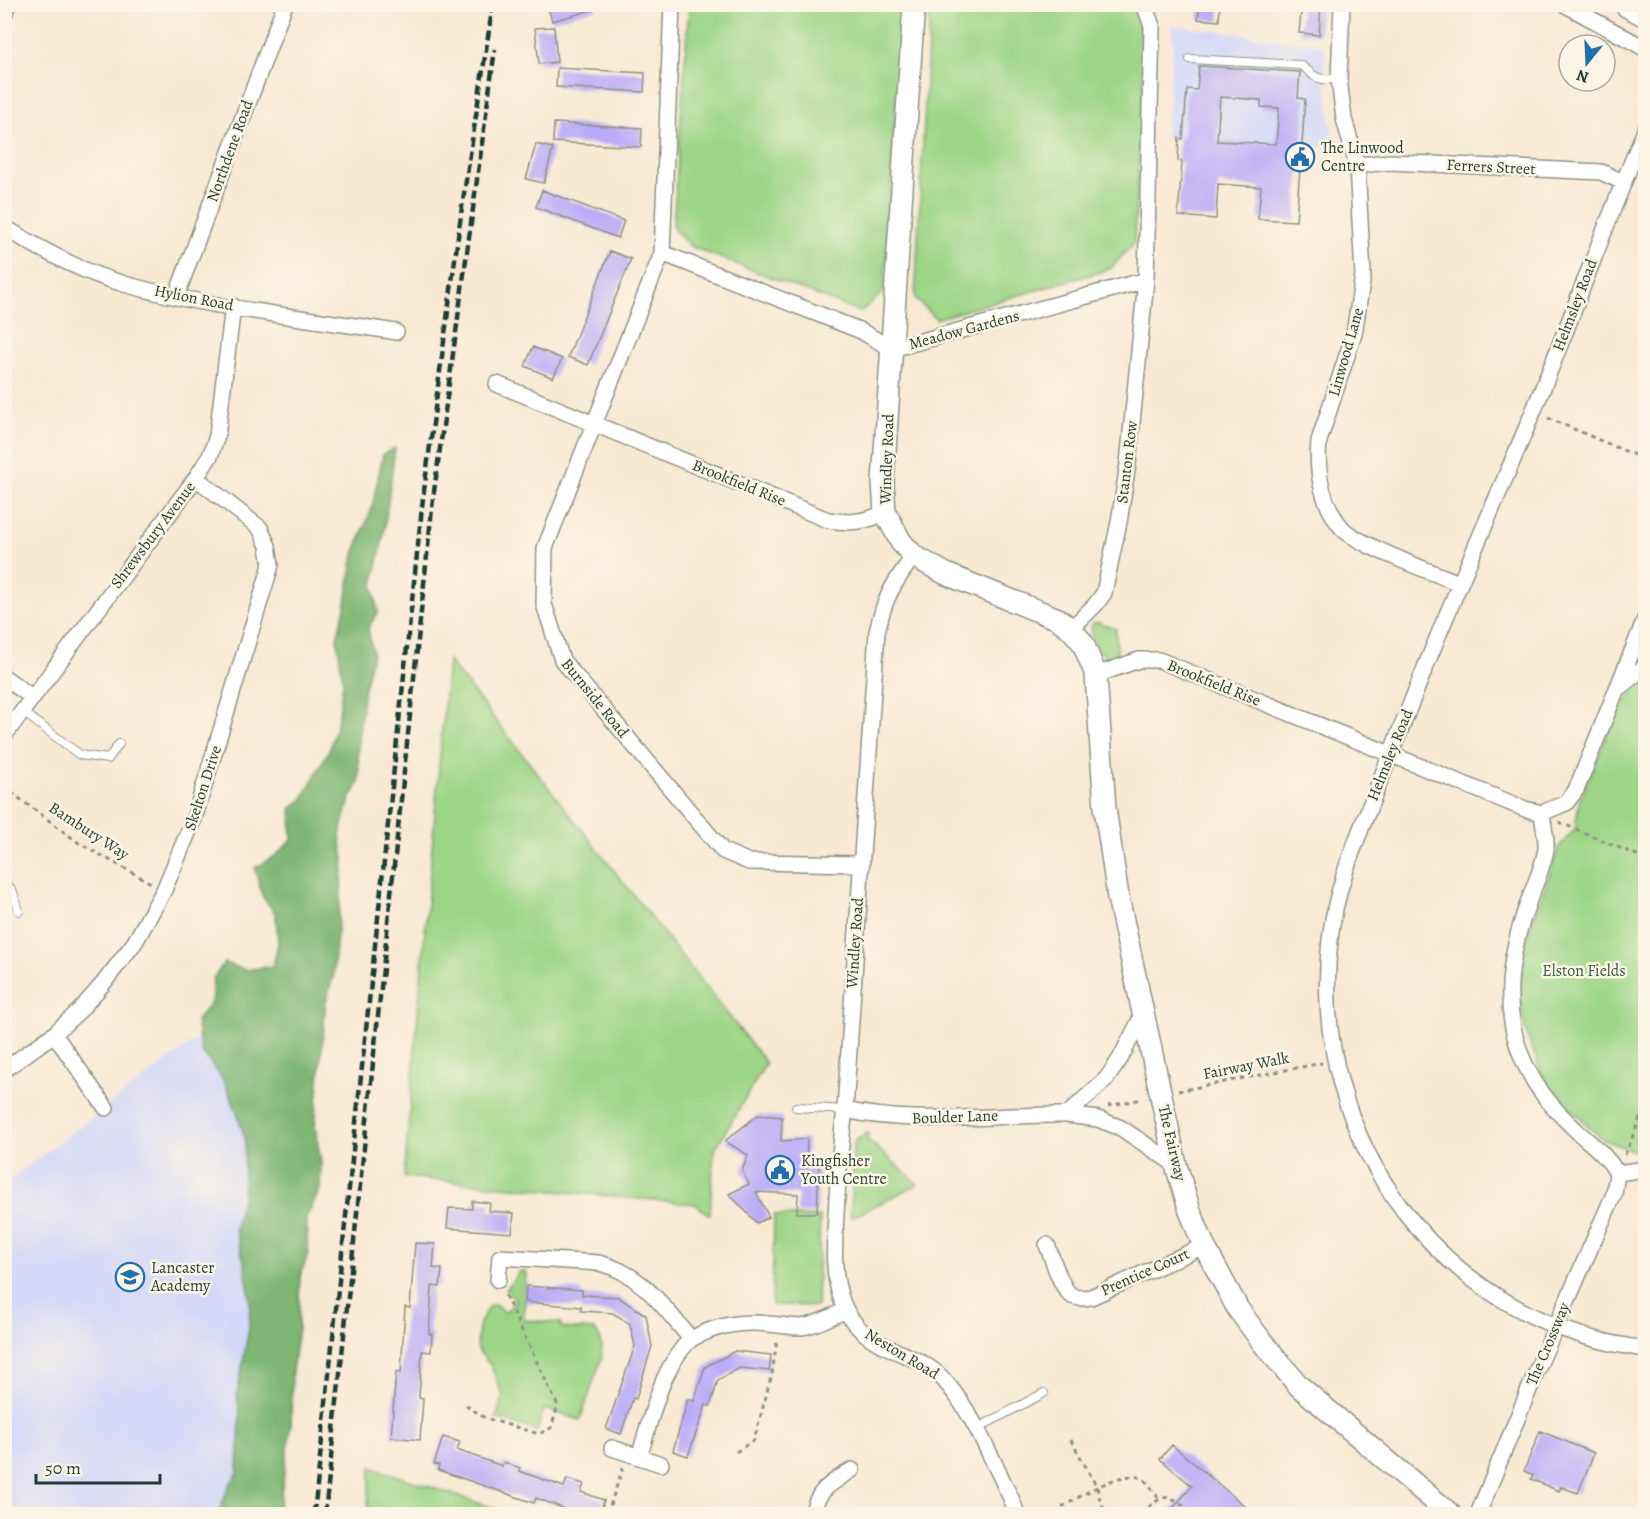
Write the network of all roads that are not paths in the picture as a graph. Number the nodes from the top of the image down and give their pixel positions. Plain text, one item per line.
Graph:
1 (8, 4) edge
2 (285, 4) edge
3 (672, 4) edge
4 (914, 4) edge
5 (1144, 4) edge
6 (1342, 4) edge
7 (1564, 4) edge
8 (1629, 4) edge
9 (1646, 14) edge
10 (4, 15) edge
11 (1646, 49) edge
12 (1190, 59) dead end
13 (1339, 80) junction
14 (1646, 128) edge
15 (1357, 165) junction
16 (1623, 182) junction
17 (4, 227) edge
18 (662, 253) junction
19 (1146, 280) junction
20 (176, 297) junction
21 (233, 306) junction
22 (396, 332) dead end
23 (892, 349) junction
24 (497, 384) dead end
25 (595, 424) junction
26 (196, 478) junction
27 (885, 512) junction
28 (914, 556) junction
29 (1459, 583) junction
30 (1646, 617) edge
31 (1071, 629) junction
32 (1646, 666) edge
33 (1096, 675) junction
34 (4, 677) edge
35 (1615, 691) junction
36 (33, 698) junction
37 (23, 712) junction
38 (4, 736) edge
39 (118, 744) dead end
40 (1390, 755) junction
41 (1542, 813) junction
42 (860, 864) junction
43 (4, 881) edge
44 (19, 910) dead end
45 (1143, 1014) junction
46 (54, 1034) junction
47 (4, 1070) edge
48 (796, 1107) dead end
49 (105, 1108) dead end
50 (845, 1110) junction
51 (1067, 1115) junction
52 (1176, 1165) junction
53 (1646, 1169) edge
54 (1617, 1173) junction
55 (1047, 1245) dead end
56 (1204, 1246) junction
57 (498, 1280) road end
58 (846, 1310) junction
59 (1555, 1327) junction
60 (692, 1339) junction
61 (1646, 1349) edge
62 (1044, 1393) dead end
63 (976, 1429) junction
64 (612, 1448) dead end
65 (633, 1455) junction
66 (661, 1464) dead end
67 (852, 1470) dead end
68 (1443, 1513) edge
69 (813, 1515) edge
70 (1017, 1515) edge
71 (1478, 1515) edge

1 - 10 street
2 - 20 street, Northdene Road
3 - 18 street
4 - 23 street, Windley Road
5 - 19 street
6 - 13 street, Linwood Lane
7 - 11 street
8 - 9 highway
12 - 13 lane
13 - 15 street, Linwood Lane
14 - 16 street, Helmsley Road
15 - 16 street, Ferrers Street
15 - 29 street, Linwood Lane
16 - 29 street, Helmsley Road
17 - 20 street, Hylion Road
18 - 23 street, Meadow Gardens
18 - 25 street, Burnside Road
19 - 23 street, Meadow Gardens
19 - 31 street, Stanton Row
20 - 21 street, Hylion Road
21 - 22 street, Hylion Road
21 - 26 street, Shrewsbury Avenue
23 - 27 street, Windley Road
24 - 25 street, Brookfield Rise
25 - 27 street, Brookfield Rise
25 - 42 street, Burnside Road
26 - 36 street, Shrewsbury Avenue
26 - 46 street, Skelton Drive
27 - 28 street, Windley Road
28 - 31 street
28 - 42 street, Windley Road
29 - 40 street, Helmsley Road
30 - 35 street
31 - 33 street
32 - 35 street
33 - 40 street, Brookfield Rise
33 - 45 street, The Fairway
34 - 36 street
35 - 41 street
36 - 37 street, Shrewsbury Avenue
37 - 38 street, Shrewsbury Avenue
37 - 39 lane
40 - 41 street, Brookfield Rise
40 - 59 street, Helmsley Road
41 - 54 street
42 - 50 street, Windley Road
43 - 44 lane
45 - 51 street
45 - 52 street, The Fairway
46 - 47 street, Skelton Drive
46 - 49 street
48 - 50 lane
50 - 51 street, Boulder Lane
50 - 58 street, Neston Road
51 - 52 street, Boulder Lane
52 - 56 street, The Fairway
53 - 54 street
54 - 59 street, The Crossway
55 - 56 street, Prentice Court
56 - 68 street, The Fairway
57 - 60 street
58 - 60 street
58 - 63 street, Neston Road
59 - 61 street, Helmsley Road
59 - 71 street, The Crossway
60 - 65 street
62 - 63 lane
63 - 70 street, Neston Road
64 - 65 street
65 - 66 street
67 - 69 street

